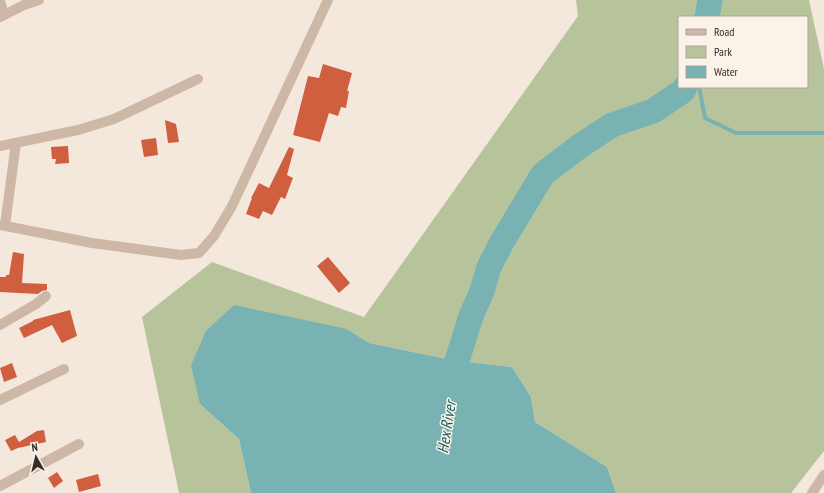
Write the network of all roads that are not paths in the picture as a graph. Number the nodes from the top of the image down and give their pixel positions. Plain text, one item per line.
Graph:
1 (39, 0) edge
2 (328, 0) edge
3 (0, 1) edge
4 (2, 16) edge
5 (198, 79) dead end
6 (16, 143) junction
7 (0, 146) edge
8 (2, 225) edge
9 (46, 296) dead end
10 (0, 326) edge
11 (64, 369) dead end
12 (0, 400) edge
13 (79, 444) dead end
14 (824, 475) edge
15 (0, 486) edge
16 (812, 493) edge

1 - 4 street
2 - 8 street
3 - 4 street
5 - 6 street
6 - 7 street
6 - 8 street
9 - 10 street
11 - 12 street
13 - 15 street
14 - 16 street

